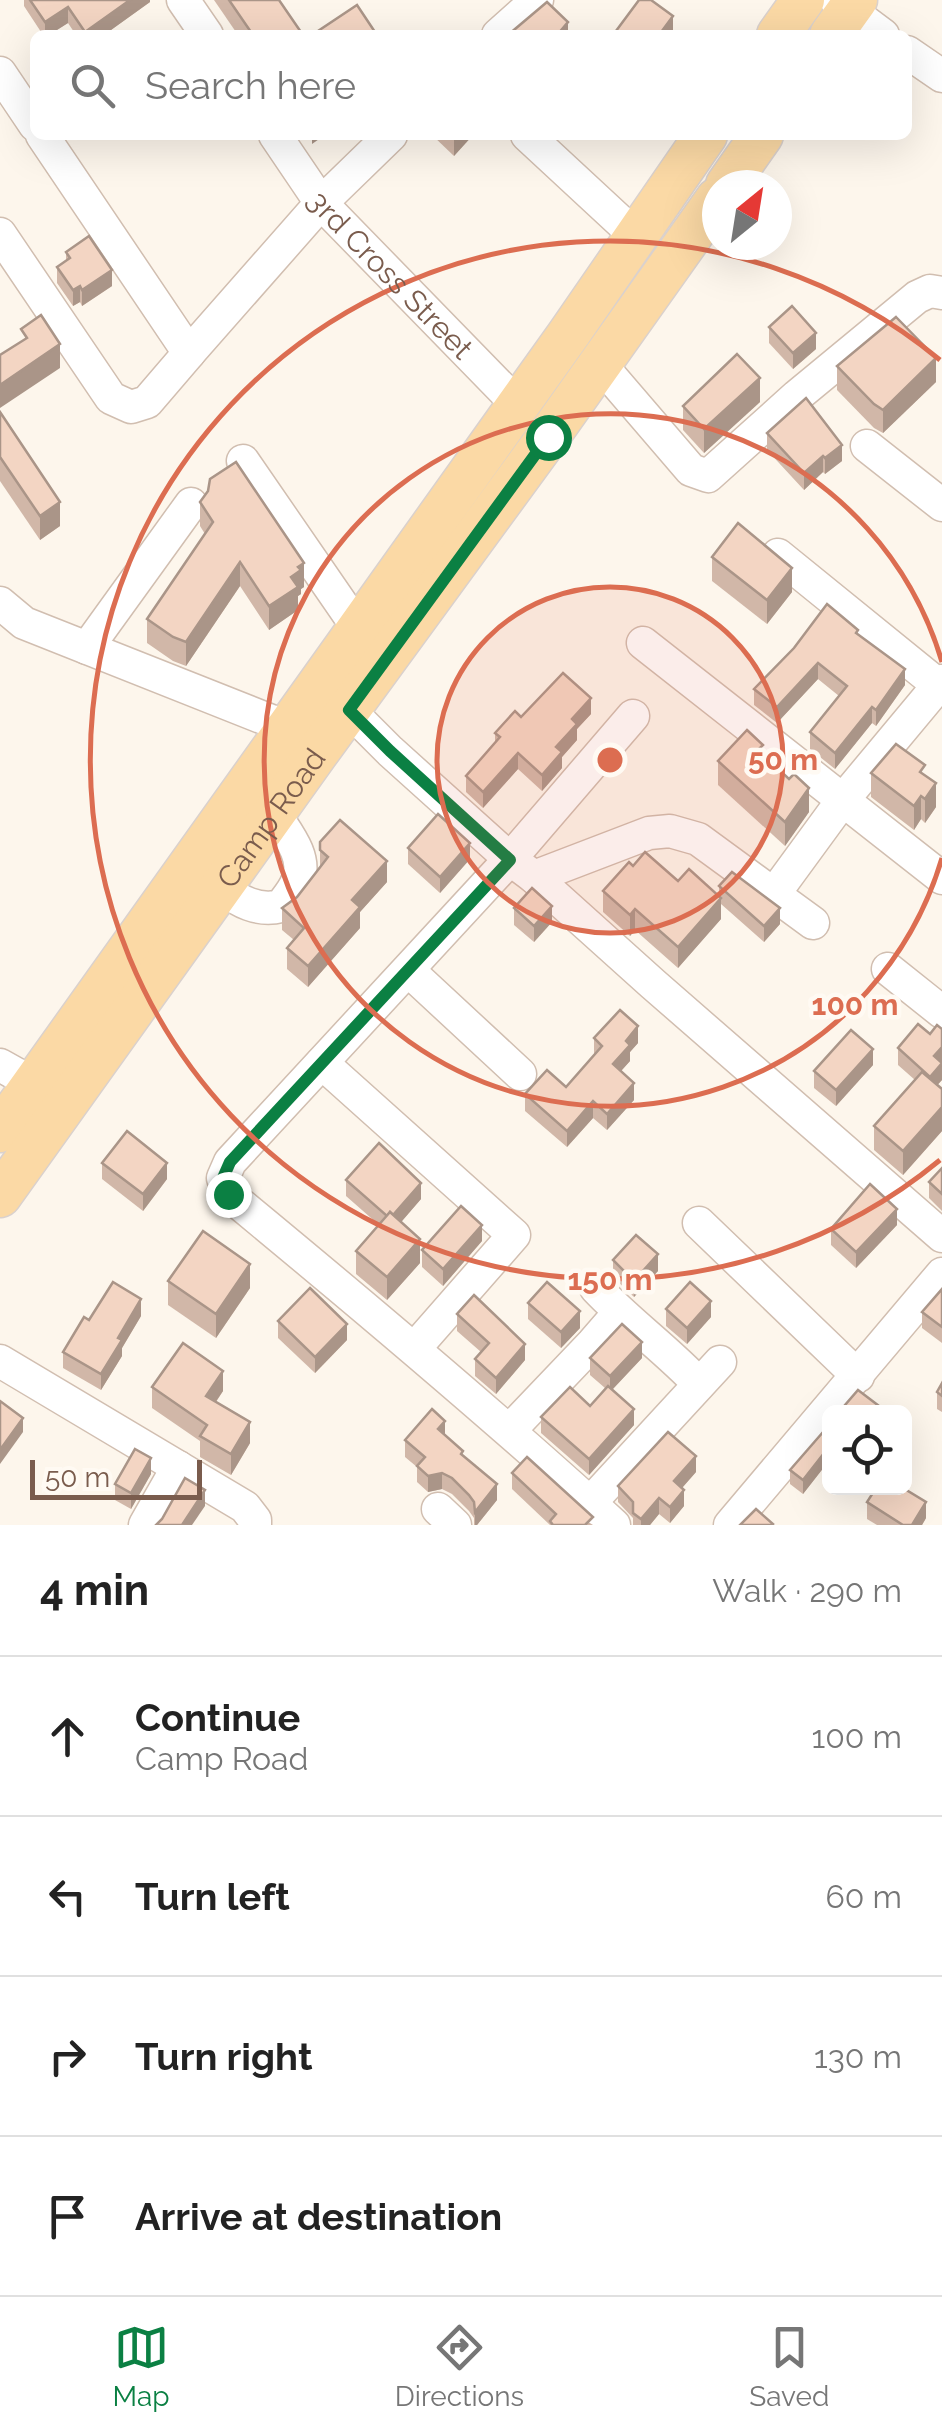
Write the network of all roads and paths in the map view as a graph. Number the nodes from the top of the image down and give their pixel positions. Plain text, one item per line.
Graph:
1 (803, 0) edge
2 (843, 11) edge
3 (782, 30) edge
4 (875, 30) edge
5 (912, 55) edge
6 (0, 73) edge
7 (942, 76) edge
8 (30, 118) edge
9 (45, 140) edge
10 (277, 140) edge
11 (387, 140) edge
12 (531, 140) edge
13 (702, 140) edge
14 (758, 140) edge
15 (738, 170) edge
16 (320, 203) junction
17 (702, 220) edge
18 (0, 234) edge
19 (637, 237) junction
20 (942, 293) edge
21 (189, 353) junction
22 (600, 364) junction
23 (518, 405) junction
24 (867, 446) dead end
25 (243, 461) dead end
26 (191, 504) dead end
27 (942, 505) edge
28 (778, 554) edge
29 (0, 603) edge
30 (358, 628) junction
31 (643, 642) dead end
32 (87, 648) junction
33 (941, 684) edge
34 (349, 710) junction
35 (633, 716) dead end
36 (289, 728) junction
37 (842, 800) junction
38 (274, 813) junction
39 (522, 868) junction
40 (942, 878) edge
41 (221, 888) junction
42 (774, 894) junction
43 (814, 924) dead end
44 (888, 969) dead end
45 (409, 971) junction
46 (942, 1012) edge
47 (322, 1062) junction
48 (17, 1074) edge
49 (520, 1074) dead end
50 (0, 1131) edge
51 (0, 1196) edge
52 (699, 1223) dead end
53 (942, 1236) edge
54 (942, 1274) edge
55 (596, 1288) dead end
56 (619, 1312) junction
57 (414, 1348) junction
58 (4, 1372) edge
59 (858, 1376) junction
60 (510, 1430) junction
61 (178, 1467) junction
62 (602, 1514) edge
63 (145, 1525) edge
64 (255, 1525) edge
65 (730, 1525) edge

1 - 3 main road
2 - 4 street
5 - 7 street
6 - 8 street
9 - 21 street
10 - 16 street, 3rd Cross Street
11 - 16 street
12 - 19 street
13 - 19 main road, Camp Road
14 - 15 main road
16 - 21 street
16 - 23 street, 3rd Cross Street
17 - 22 main road, Camp Road
18 - 21 street
19 - 23 main road, Camp Road
20 - 22 street
22 - 34 main road, Camp Road
23 - 30 main road, Camp Road
24 - 27 street
25 - 30 street
26 - 32 street
28 - 33 street
29 - 32 street
30 - 36 main road, Camp Road
31 - 37 street
32 - 36 street
33 - 37 street
34 - 38 main road, Camp Road
34 - 39 street
35 - 39 street
36 - 48 main road, Camp Road
37 - 40 street
37 - 42 street
38 - 41 main road, Camp Road
38 - 41 street
39 - 42 street
39 - 45 street
39 - 53 street
41 - 51 main road, Camp Road
42 - 43 street
44 - 46 street
45 - 47 street
45 - 49 street
47 - 57 street
47 - 57 street
48 - 50 main road, Camp Road
52 - 59 street
54 - 59 street
55 - 56 street
56 - 60 street
56 - 62 street
57 - 60 street
58 - 61 street
59 - 65 street
60 - 62 street
61 - 63 street
61 - 64 street

